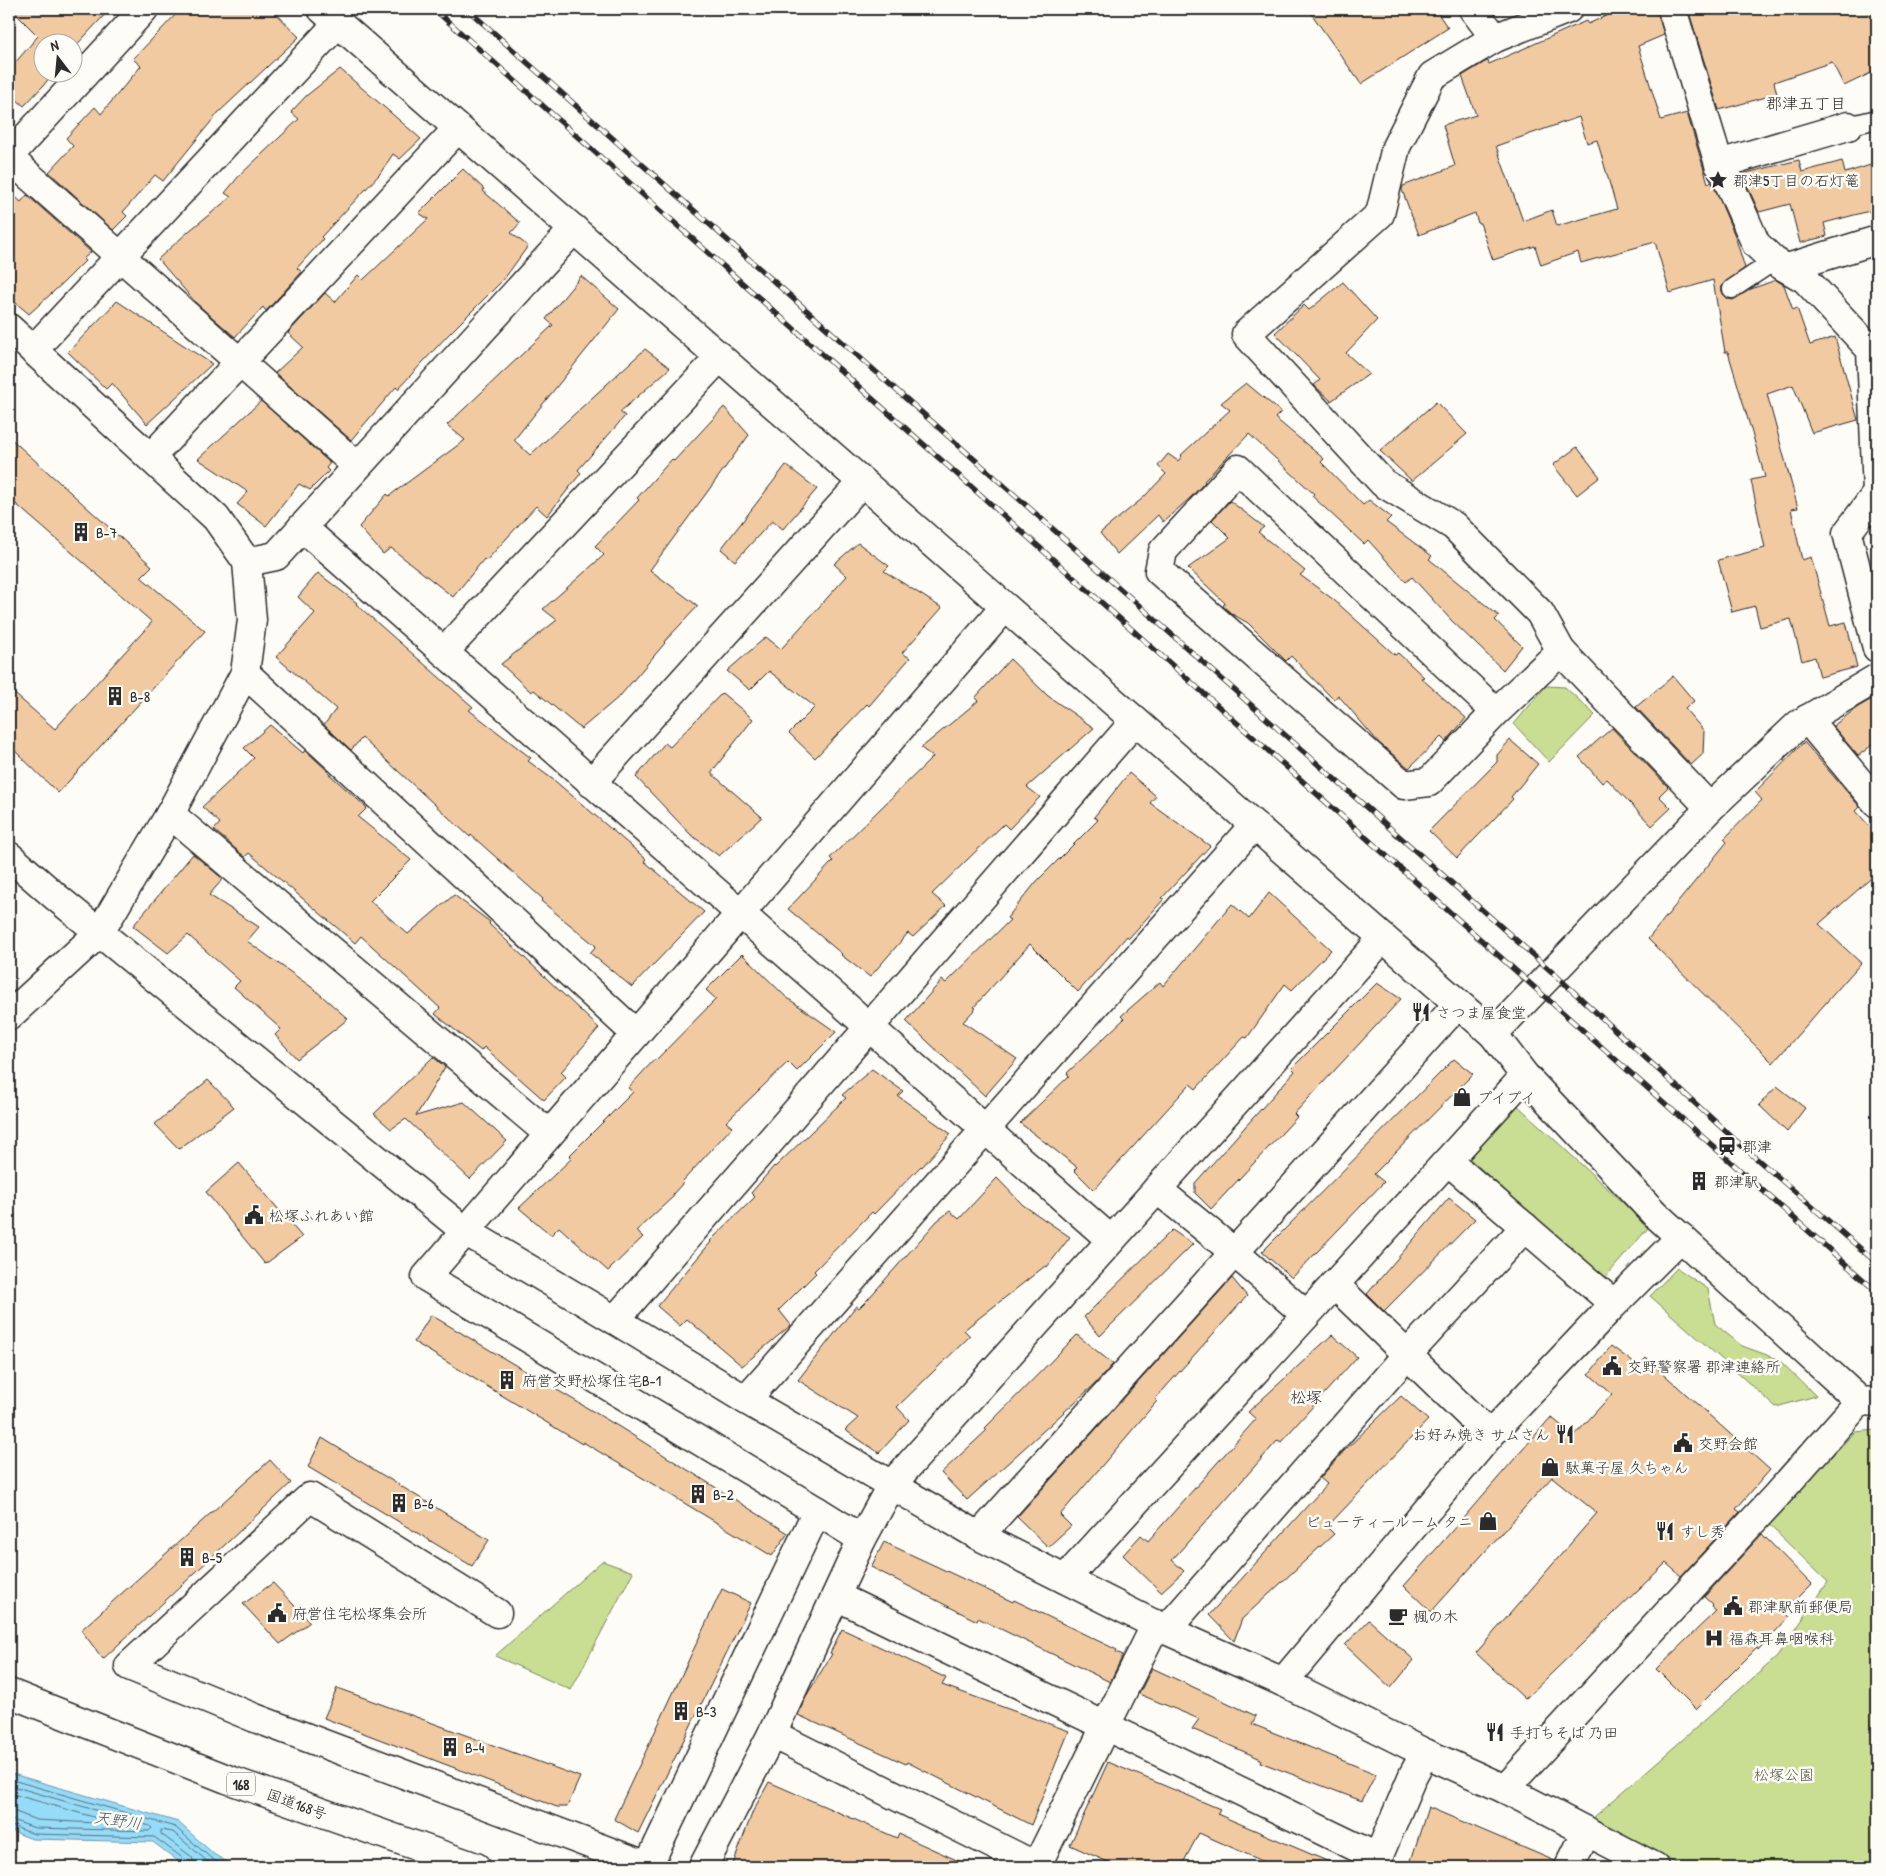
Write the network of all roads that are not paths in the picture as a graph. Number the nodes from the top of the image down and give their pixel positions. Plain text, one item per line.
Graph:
1 (144, 9) edge
2 (1472, 9) edge
3 (1568, 9) edge
4 (1672, 9) edge
5 (330, 16) edge
6 (1495, 38) junction
7 (1877, 119) edge
8 (1848, 126) joint
9 (458, 128) junction
10 (9, 157) edge
11 (1719, 164) junction
12 (574, 229) junction
13 (1877, 240) edge
14 (120, 257) junction
15 (1781, 264) junction
16 (1732, 289) dead end
17 (9, 328) edge
18 (33, 350) junction
19 (720, 357) junction
20 (240, 362) junction
21 (1876, 452) edge
22 (151, 457) junction
23 (357, 466) junction
24 (862, 482) junction
25 (302, 527) junction
26 (247, 562) junction
27 (1870, 592) edge
28 (1005, 607) junction
29 (1877, 648) edge
30 (1561, 651) junction
31 (444, 652) junction
32 (245, 673) junction
33 (1877, 678) edge
34 (1496, 712) junction
35 (1807, 719) junction
36 (1135, 720) junction
37 (592, 783) junction
38 (1877, 803) edge
39 (1710, 808) junction
40 (170, 814) junction
41 (1254, 824) junction
42 (9, 856) edge
43 (740, 913) junction
44 (100, 932) junction
45 (1383, 938) junction
46 (1458, 1004) junction
47 (9, 1016) edge
48 (869, 1027) junction
49 (636, 1034) junction
50 (1493, 1034) junction
51 (1525, 1076) junction
52 (985, 1129) junction
53 (549, 1134) junction
54 (1448, 1160) junction
55 (1157, 1189) junction
56 (1525, 1227) junction
57 (465, 1231) junction
58 (1682, 1237) junction
59 (1111, 1240) junction
60 (1234, 1252) junction
61 (1334, 1284) junction
62 (1614, 1304) junction
63 (1306, 1315) junction
64 (615, 1320) junction
65 (1407, 1355) junction
66 (746, 1400) junction
67 (1869, 1401) edge
68 (1490, 1435) junction
69 (892, 1484) junction
70 (817, 1510) junction
71 (979, 1536) junction
72 (862, 1539) junction
73 (1065, 1579) junction
74 (836, 1596) junction
75 (497, 1613) dead end
76 (1161, 1627) junction
77 (1283, 1682) junction
78 (9, 1693) edge
79 (1107, 1726) junction
80 (772, 1734) junction
81 (1424, 1753) junction
82 (1505, 1789) junction
83 (1587, 1831) junction
84 (1377, 1863) edge
85 (476, 1867) edge
86 (703, 1867) edge
87 (1037, 1867) edge
88 (1569, 1867) edge
89 (1655, 1867) edge

1 - 10 main road
2 - 6 main road
3 - 6 main road
4 - 11 main road
5 - 9 main road
5 - 14 main road
6 - 30 main road
7 - 8 lane
8 - 11 main road
9 - 12 main road
9 - 20 main road
10 - 14 main road
11 - 15 main road
12 - 19 main road
12 - 23 main road
13 - 15 main road
14 - 18 main road
14 - 20 main road
15 - 16 lane
15 - 21 main road
17 - 18 main road
18 - 22 main road
19 - 24 main road
19 - 31 main road
20 - 22 main road
20 - 23 main road
21 - 27 main road
22 - 26 main road
23 - 25 main road
24 - 28 main road
24 - 37 main road
25 - 26 main road
25 - 31 main road
26 - 32 main road
27 - 29 main road
28 - 36 main road
28 - 43 main road
30 - 34 main road
30 - 39 main road
31 - 37 main road
32 - 40 main road
32 - 49 main road
33 - 35 main road
34 - 34 main road
35 - 38 main road
35 - 39 main road
36 - 41 main road
36 - 48 main road
37 - 43 main road
39 - 50 main road
40 - 44 main road
40 - 53 main road
41 - 45 main road
41 - 52 main road
42 - 44 main road
43 - 48 main road
43 - 49 main road
44 - 47 main road
44 - 57 main road
45 - 46 main road
45 - 55 main road
46 - 50 main road
46 - 60 main road
48 - 52 main road
48 - 64 main road
49 - 53 main road
50 - 51 main road
51 - 54 main road
51 - 58 main road
52 - 59 main road
52 - 66 main road
53 - 57 main road
54 - 56 main road
54 - 61 main road
55 - 59 main road
55 - 60 main road
56 - 62 main road
56 - 65 main road
57 - 64 main road
57 - 70 main road
58 - 62 main road
58 - 67 main road
59 - 69 main road
60 - 63 main road
60 - 71 main road
61 - 63 main road
61 - 65 main road
62 - 68 main road
63 - 73 main road
64 - 66 main road
65 - 68 main road
65 - 76 main road
66 - 69 main road
67 - 82 main road
68 - 77 main road
69 - 71 main road
69 - 72 main road
70 - 72 main road
70 - 75 main road
71 - 73 main road
72 - 74 main road
73 - 76 main road
74 - 79 main road
74 - 80 main road
76 - 77 main road
76 - 79 main road
77 - 81 main road
78 - 85 main road, 国道168号 / 168
79 - 84 main road
79 - 87 main road
80 - 86 main road
80 - 87 main road
81 - 82 main road
81 - 84 main road
82 - 83 main road
83 - 88 main road
83 - 89 main road

